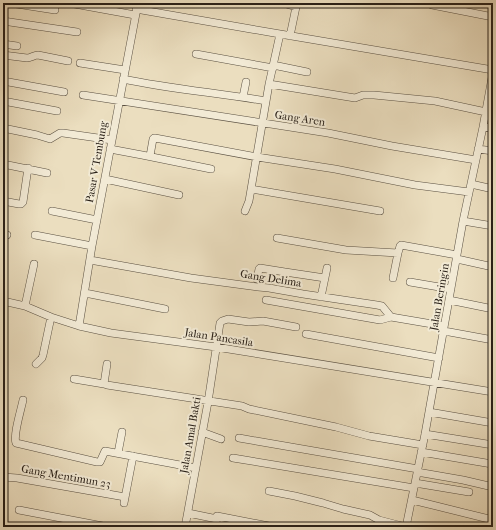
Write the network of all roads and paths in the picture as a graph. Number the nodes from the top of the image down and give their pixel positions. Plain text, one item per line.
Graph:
1 (10, 3) edge
2 (69, 3) edge
3 (283, 3) edge
4 (427, 3) edge
5 (136, 9) edge
6 (55, 10) dead end
7 (493, 17) edge
8 (3, 21) edge
9 (77, 32) dead end
10 (280, 34) junction
11 (290, 36) junction
12 (3, 44) edge
13 (17, 46) dead end
14 (196, 54) dead end
15 (3, 55) edge
16 (68, 61) dead end
17 (80, 64) dead end
18 (273, 66) junction
19 (125, 70) junction
20 (493, 71) edge
21 (307, 72) dead end
22 (123, 79) junction
23 (3, 81) edge
24 (246, 82) dead end
25 (269, 84) junction
26 (64, 92) dead end
27 (83, 95) dead end
28 (243, 97) junction
29 (3, 101) edge
30 (119, 101) junction
31 (266, 101) junction
32 (56, 111) dead end
33 (486, 112) junction
34 (262, 123) junction
35 (483, 127) junction
36 (3, 128) edge
37 (493, 128) edge
38 (112, 140) junction
39 (478, 149) junction
40 (110, 150) junction
41 (493, 152) edge
42 (150, 156) junction
43 (257, 157) junction
44 (476, 160) junction
45 (3, 164) edge
46 (28, 168) junction
47 (211, 169) dead end
48 (47, 172) dead end
49 (105, 179) junction
50 (471, 184) junction
51 (251, 189) junction
52 (493, 189) edge
53 (469, 192) junction
54 (179, 195) dead end
55 (3, 201) edge
56 (52, 211) dead end
57 (380, 211) dead end
58 (245, 212) dead end
59 (97, 220) junction
60 (463, 221) junction
61 (493, 226) edge
62 (35, 235) dead end
63 (277, 238) dead end
64 (92, 246) junction
65 (398, 253) junction
66 (457, 257) junction
67 (90, 260) junction
68 (34, 264) dead end
69 (493, 267) edge
70 (327, 268) dead end
71 (325, 278) junction
72 (393, 278) dead end
73 (257, 279) dead end
74 (410, 282) dead end
75 (451, 290) junction
76 (85, 293) junction
77 (321, 297) junction
78 (266, 300) dead end
79 (449, 300) junction
80 (3, 301) edge
81 (25, 306) junction
82 (165, 309) dead end
83 (493, 309) edge
84 (51, 317) junction
85 (392, 317) junction
86 (79, 326) junction
87 (296, 327) dead end
88 (444, 328) junction
89 (306, 334) dead end
90 (493, 340) edge
91 (216, 348) junction
92 (439, 358) junction
93 (36, 364) dead end
94 (107, 364) dead end
95 (74, 379) dead end
96 (435, 383) junction
97 (104, 384) junction
98 (493, 392) edge
99 (23, 400) dead end
100 (208, 402) junction
101 (429, 412) junction
102 (493, 423) edge
103 (122, 432) dead end
104 (202, 432) junction
105 (425, 434) junction
106 (239, 438) dead end
107 (221, 439) dead end
108 (493, 445) edge
109 (422, 449) junction
110 (118, 453) junction
111 (133, 456) junction
112 (233, 458) dead end
113 (492, 464) edge
114 (196, 468) junction
115 (418, 470) junction
116 (3, 477) edge
117 (414, 485) junction
118 (493, 487) edge
119 (269, 491) dead end
120 (469, 492) dead end
121 (412, 500) junction
122 (19, 510) dead end
123 (188, 513) junction
124 (493, 520) edge
125 (108, 527) edge
126 (185, 527) edge
127 (274, 527) edge
128 (406, 527) edge

1 - 6 street
2 - 5 street
3 - 11 street
4 - 7 street
5 - 10 street
5 - 19 street, Pasar V Tembung
8 - 9 street
10 - 11 street
10 - 18 street
11 - 20 street
12 - 13 street
14 - 18 street
15 - 16 street
17 - 19 street
18 - 21 street
18 - 25 street
19 - 22 street, Pasar V Tembung
20 - 33 street, Jalan Beringin
22 - 28 street
22 - 30 street, Pasar V Tembung
23 - 26 street
24 - 28 street
25 - 31 street
25 - 33 street
27 - 30 street, Gang Aren
28 - 31 street
29 - 32 street
30 - 34 street, Gang Aren
30 - 38 street, Pasar V Tembung
31 - 34 street
33 - 35 street, Jalan Beringin
34 - 43 street
34 - 44 street, Gang Aren
35 - 37 street
35 - 39 street, Jalan Beringin
36 - 38 street
38 - 40 street, Pasar V Tembung
39 - 41 street
39 - 44 street, Jalan Beringin
40 - 42 street
40 - 49 street, Pasar V Tembung
42 - 43 street
42 - 47 street
43 - 51 street
43 - 53 street
44 - 50 street, Jalan Beringin
45 - 46 street
46 - 48 street
46 - 55 street
49 - 54 street
49 - 59 street, Pasar V Tembung
50 - 52 street
50 - 53 street, Jalan Beringin
51 - 57 street
51 - 58 street
53 - 60 street, Jalan Beringin
56 - 59 street
59 - 64 street, Pasar V Tembung
60 - 61 street
60 - 66 street, Jalan Beringin
62 - 64 street
63 - 65 street
64 - 67 street, Pasar V Tembung
65 - 66 street
65 - 72 street
66 - 69 street
66 - 75 street, Jalan Beringin
67 - 76 street, Pasar V Tembung
67 - 77 street, Gang Delima
68 - 81 street
70 - 71 street
71 - 73 street
71 - 77 street
74 - 75 street
75 - 79 street, Jalan Beringin
76 - 82 street
76 - 86 street, Pasar V Tembung
77 - 85 street, Gang Delima
78 - 85 street
79 - 83 street
79 - 88 street, Jalan Beringin
80 - 81 street, Jalan Pancasila
81 - 84 street, Jalan Pancasila
84 - 86 street, Jalan Pancasila
84 - 93 street
85 - 88 street, Gang Delima
86 - 91 street, Jalan Pancasila
87 - 91 street, Jalan Amal Bakti
88 - 90 street, Gang Delima
88 - 92 street, Jalan Beringin
89 - 92 street
91 - 96 street, Jalan Pancasila
91 - 100 street, Jalan Amal Bakti
92 - 96 street, Jalan Beringin
94 - 97 street
95 - 97 street
96 - 98 street, Jalan Pancasila
96 - 101 street, Jalan Beringin
97 - 100 street
99 - 110 street
100 - 104 street, Jalan Amal Bakti
100 - 109 street
101 - 102 street
101 - 105 street, Jalan Beringin
103 - 110 street
104 - 107 street
104 - 114 street, Jalan Amal Bakti
105 - 108 street
105 - 109 street, Jalan Beringin
106 - 115 street
109 - 113 street
109 - 115 street, Jalan Beringin
110 - 111 street
111 - 114 street
111 - 116 street, Gang Mentimun 23
112 - 117 street
114 - 123 street, Jalan Amal Bakti
115 - 117 street, Jalan Beringin
115 - 118 street
117 - 120 street
117 - 121 street, Jalan Beringin
119 - 128 street
121 - 124 street
121 - 128 street, Jalan Beringin
122 - 125 street
123 - 126 street, Jalan Amal Bakti
123 - 127 street

